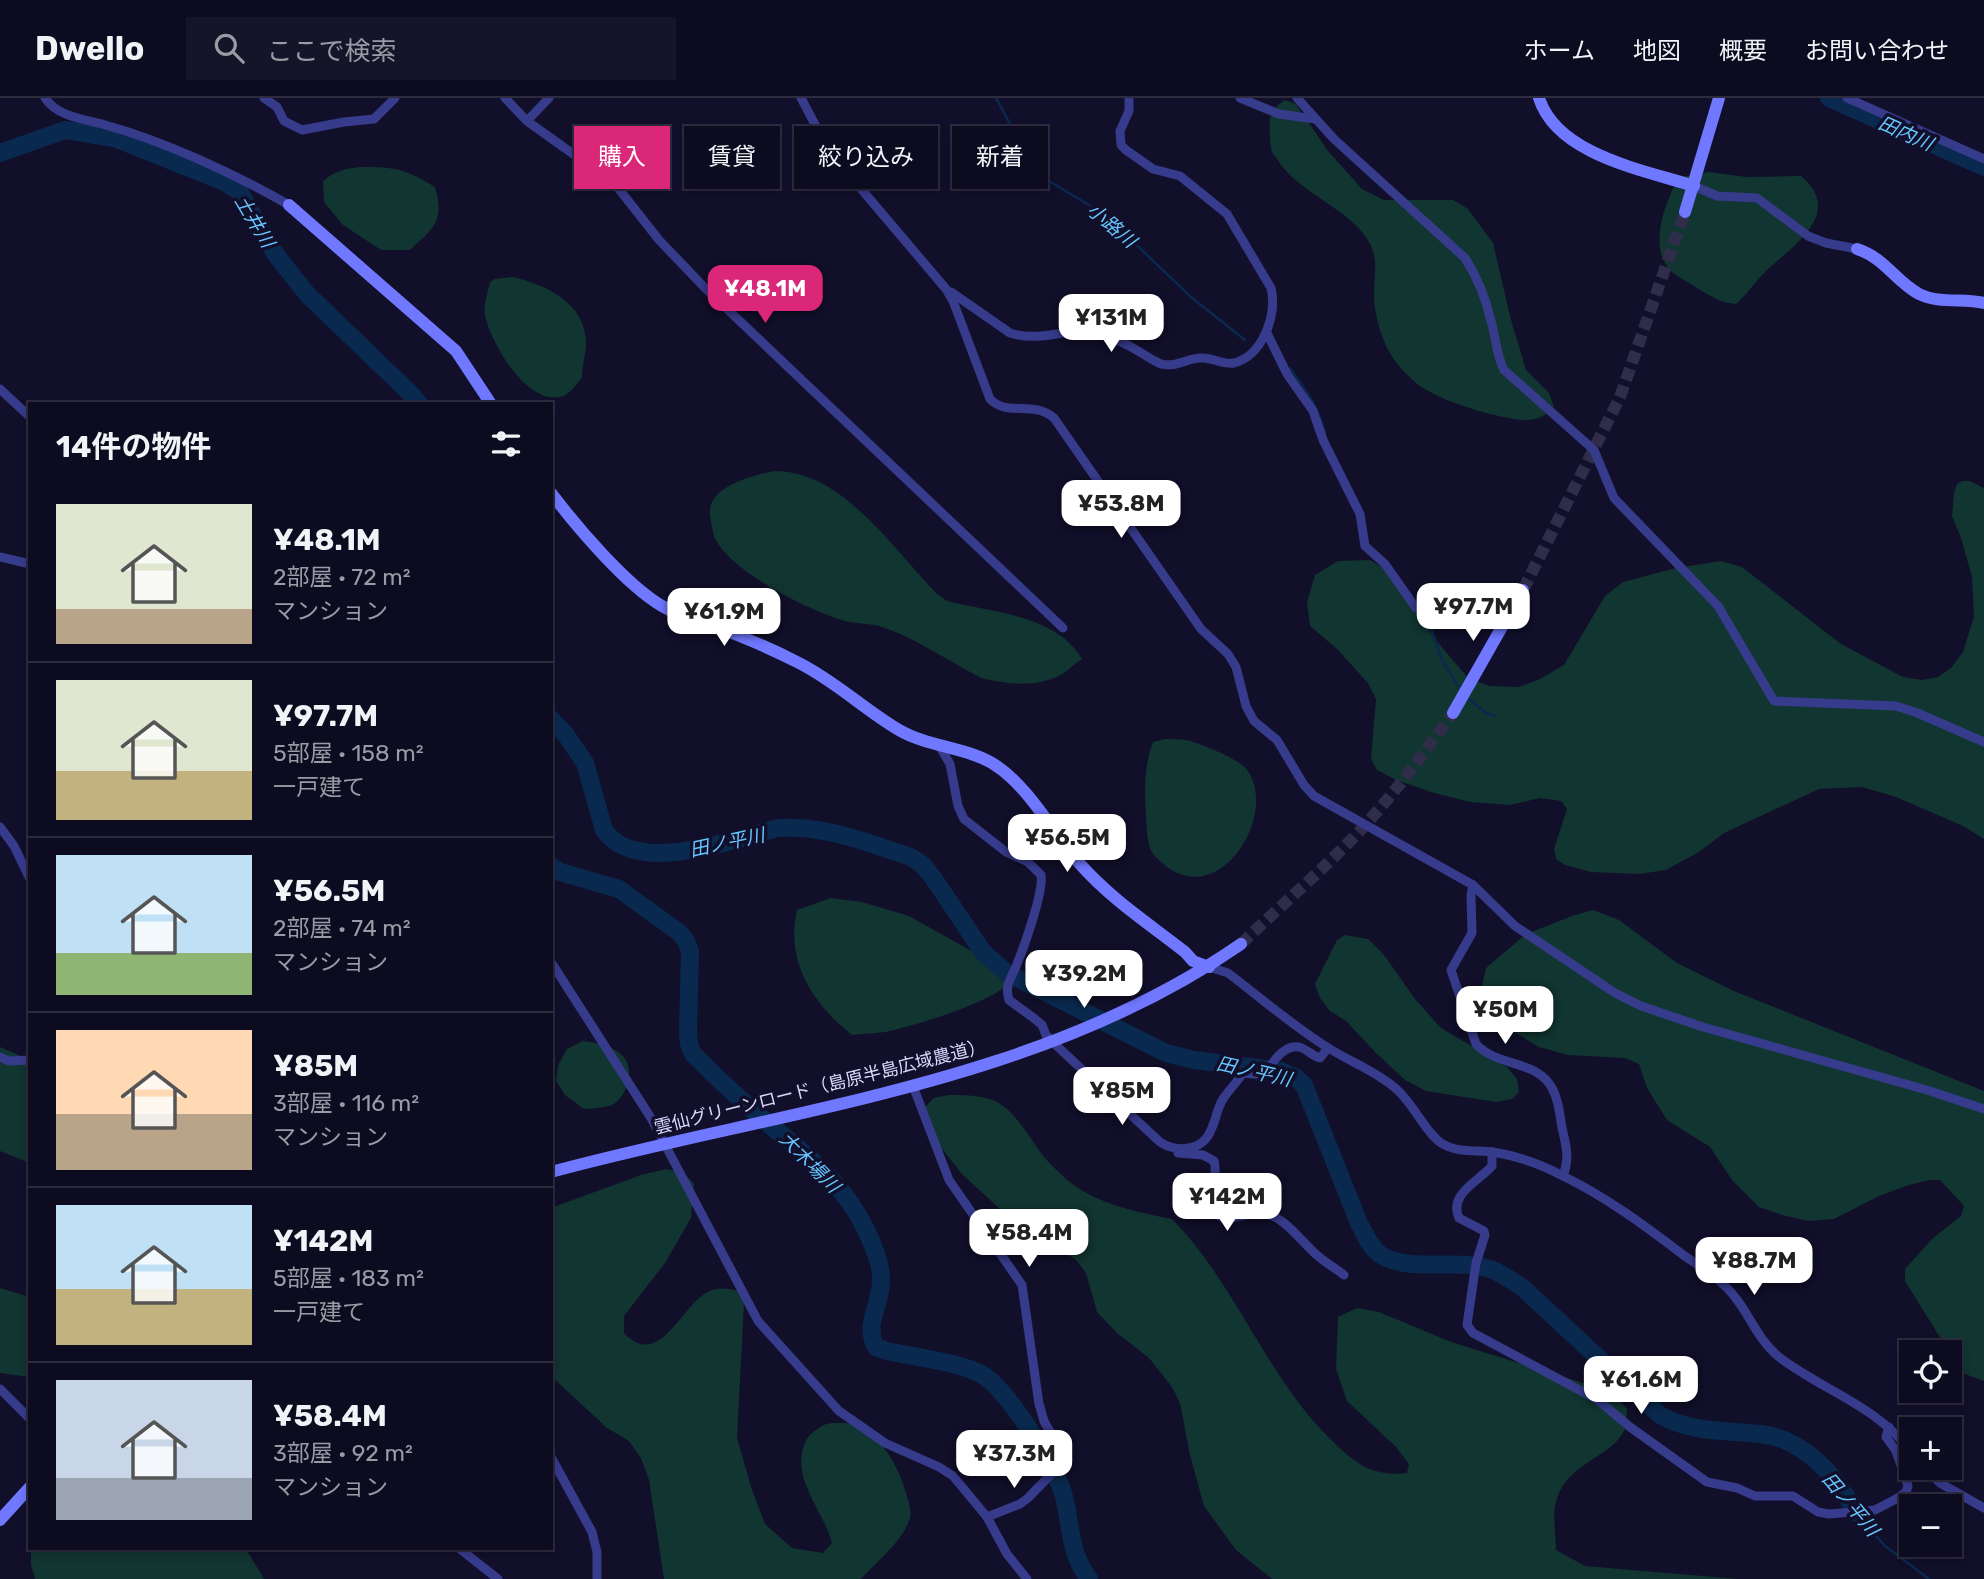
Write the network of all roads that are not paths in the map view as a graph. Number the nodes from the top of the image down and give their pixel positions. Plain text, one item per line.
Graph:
1 (45, 98) edge
2 (264, 98) edge
3 (395, 98) edge
4 (505, 98) edge
5 (549, 98) edge
6 (801, 98) edge
7 (1129, 98) edge
8 (1240, 98) edge
9 (1297, 98) edge
10 (1539, 98) edge
11 (1719, 98) edge
12 (1847, 98) edge
13 (1316, 119) junction
14 (527, 121) junction
15 (1984, 159) edge
16 (1695, 182) junction
17 (289, 205) joint
18 (1685, 212) tunnel mouth
19 (1857, 249) joint
20 (946, 289) junction
21 (1984, 303) edge
22 (1267, 333) junction
23 (0, 389) edge
24 (490, 402) edge
25 (28, 415) edge
26 (553, 496) edge
27 (0, 557) edge
28 (28, 564) edge
29 (1523, 590) tunnel mouth
30 (1063, 628) dead end
31 (1500, 630) junction
32 (1453, 713) tunnel mouth
33 (1984, 742) edge
34 (940, 747) junction
35 (0, 827) edge
36 (28, 875) edge
37 (1474, 885) junction
38 (1241, 944) tunnel mouth
39 (553, 965) edge
40 (1209, 967) junction
41 (1328, 1048) junction
42 (0, 1057) edge
43 (28, 1060) edge
44 (913, 1086) junction
45 (1984, 1109) edge
46 (1170, 1149) junction
47 (1492, 1152) junction
48 (553, 1171) edge
49 (1563, 1176) junction
50 (1343, 1275) dead end
51 (0, 1389) edge
52 (28, 1417) edge
53 (1889, 1427) junction
54 (1899, 1436) edge
55 (553, 1461) edge
56 (1937, 1480) edge
57 (28, 1489) edge
58 (1984, 1508) edge
59 (987, 1517) junction
60 (0, 1520) edge
61 (461, 1550) edge
62 (498, 1579) edge
63 (597, 1579) edge
64 (1027, 1579) edge

1 - 17 street
2 - 3 street
4 - 14 street
5 - 14 street
6 - 20 street
7 - 22 street
8 - 13 street
9 - 13 street
10 - 16 street
11 - 16 street
12 - 15 street
13 - 33 street
14 - 30 street
16 - 18 street
16 - 19 street
17 - 24 street
19 - 21 street
20 - 22 street
20 - 37 street
22 - 31 street
23 - 25 street
26 - 34 street
27 - 28 street
29 - 31 street
31 - 32 street
34 - 40 street
34 - 46 street
35 - 36 street
37 - 45 street
37 - 49 street
38 - 40 street, 雲仙グリーンロード（島原半島広域農道）
39 - 59 street
40 - 41 street
40 - 44 street, 雲仙グリーンロード（島原半島広域農道）
41 - 46 street
41 - 47 street
42 - 43 street
44 - 48 street, 雲仙グリーンロード（島原半島広域農道）
44 - 59 street
46 - 50 street
47 - 49 street
47 - 53 street
49 - 53 street
51 - 52 street
53 - 54 street
55 - 63 street
56 - 58 street
57 - 60 street
59 - 64 street
61 - 62 street

